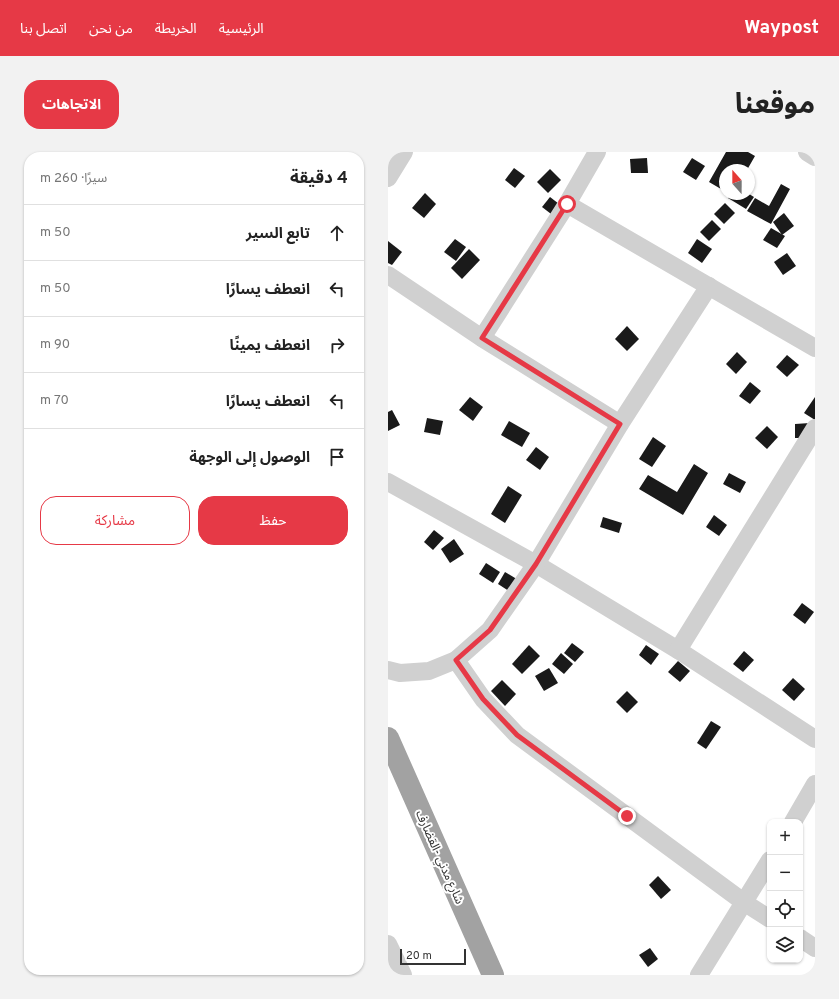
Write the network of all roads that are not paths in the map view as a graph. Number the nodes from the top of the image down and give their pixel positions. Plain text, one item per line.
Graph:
1 (404, 152) edge
2 (597, 152) edge
3 (807, 152) edge
4 (815, 157) edge
5 (388, 178) edge
6 (567, 204) junction
7 (388, 275) edge
8 (709, 286) junction
9 (482, 338) junction
10 (815, 348) edge
11 (620, 424) junction
12 (815, 428) edge
13 (388, 482) edge
14 (536, 564) junction
15 (678, 650) junction
16 (456, 660) junction
17 (388, 670) edge
18 (388, 738) edge
19 (815, 738) edge
20 (815, 784) edge
21 (794, 819) edge
22 (767, 865) edge
23 (745, 903) junction
24 (767, 917) edge
25 (803, 940) edge
26 (388, 944) edge
27 (815, 948) edge
28 (403, 975) edge
29 (493, 975) edge
30 (700, 975) edge

1 - 5 street
2 - 6 street
3 - 4 street
6 - 8 street
6 - 9 street
7 - 9 street
8 - 10 street
8 - 11 street
9 - 11 street
11 - 14 street
12 - 15 street
13 - 14 street
14 - 15 street
14 - 16 street
15 - 19 street
16 - 17 street
16 - 23 street
18 - 29 highway, شارع مدني -القضارف
20 - 21 street
22 - 23 street
23 - 24 street
23 - 30 street
25 - 27 street
26 - 28 street

